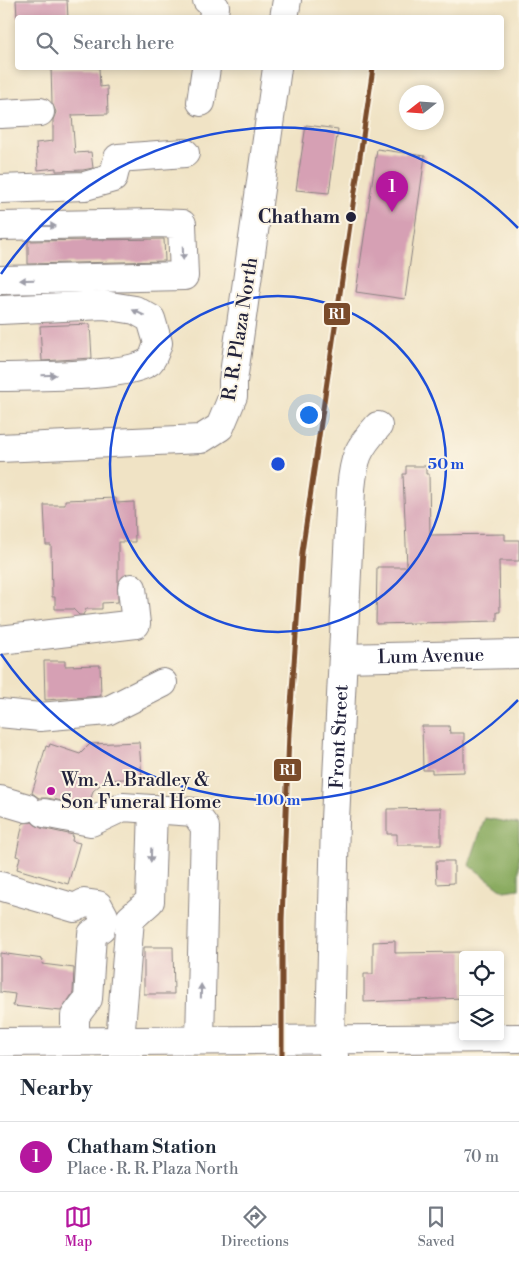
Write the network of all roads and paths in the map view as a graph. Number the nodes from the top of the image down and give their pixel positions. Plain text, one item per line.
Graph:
1 (207, 0) edge
2 (287, 0) edge
3 (213, 15) edge
4 (284, 15) edge
5 (206, 70) edge
6 (278, 70) edge
7 (201, 102) dead end
8 (40, 112) dead end
9 (0, 114) edge
10 (185, 153) dead end
11 (0, 189) edge
12 (0, 226) edge
13 (0, 280) edge
14 (0, 310) edge
15 (0, 376) edge
16 (378, 426) dead end
17 (0, 448) edge
18 (132, 588) dead end
19 (0, 640) edge
20 (519, 654) edge
21 (343, 658) junction
22 (163, 683) dead end
23 (0, 713) edge
24 (0, 800) edge
25 (152, 809) junction
26 (0, 886) edge
27 (519, 1038) edge
28 (200, 1039) junction
29 (75, 1041) junction
30 (120, 1041) junction
31 (0, 1042) edge
32 (332, 1047) edge
33 (34, 1049) edge

1 - 3 street
2 - 4 street
5 - 7 street
6 - 17 street, R. R. Plaza North
8 - 9 street
10 - 11 street
12 -> 13 street
15 -> 14 street
16 - 21 street, Front Street
18 - 19 street
20 - 21 street, Lum Avenue
21 - 32 street, Front Street
22 - 23 street
24 - 25 street
28 -> 25 street
25 -> 30 street
26 - 29 street
27 - 32 street
28 - 30 street
28 - 32 street
29 - 30 street
29 - 33 street
31 - 33 street

